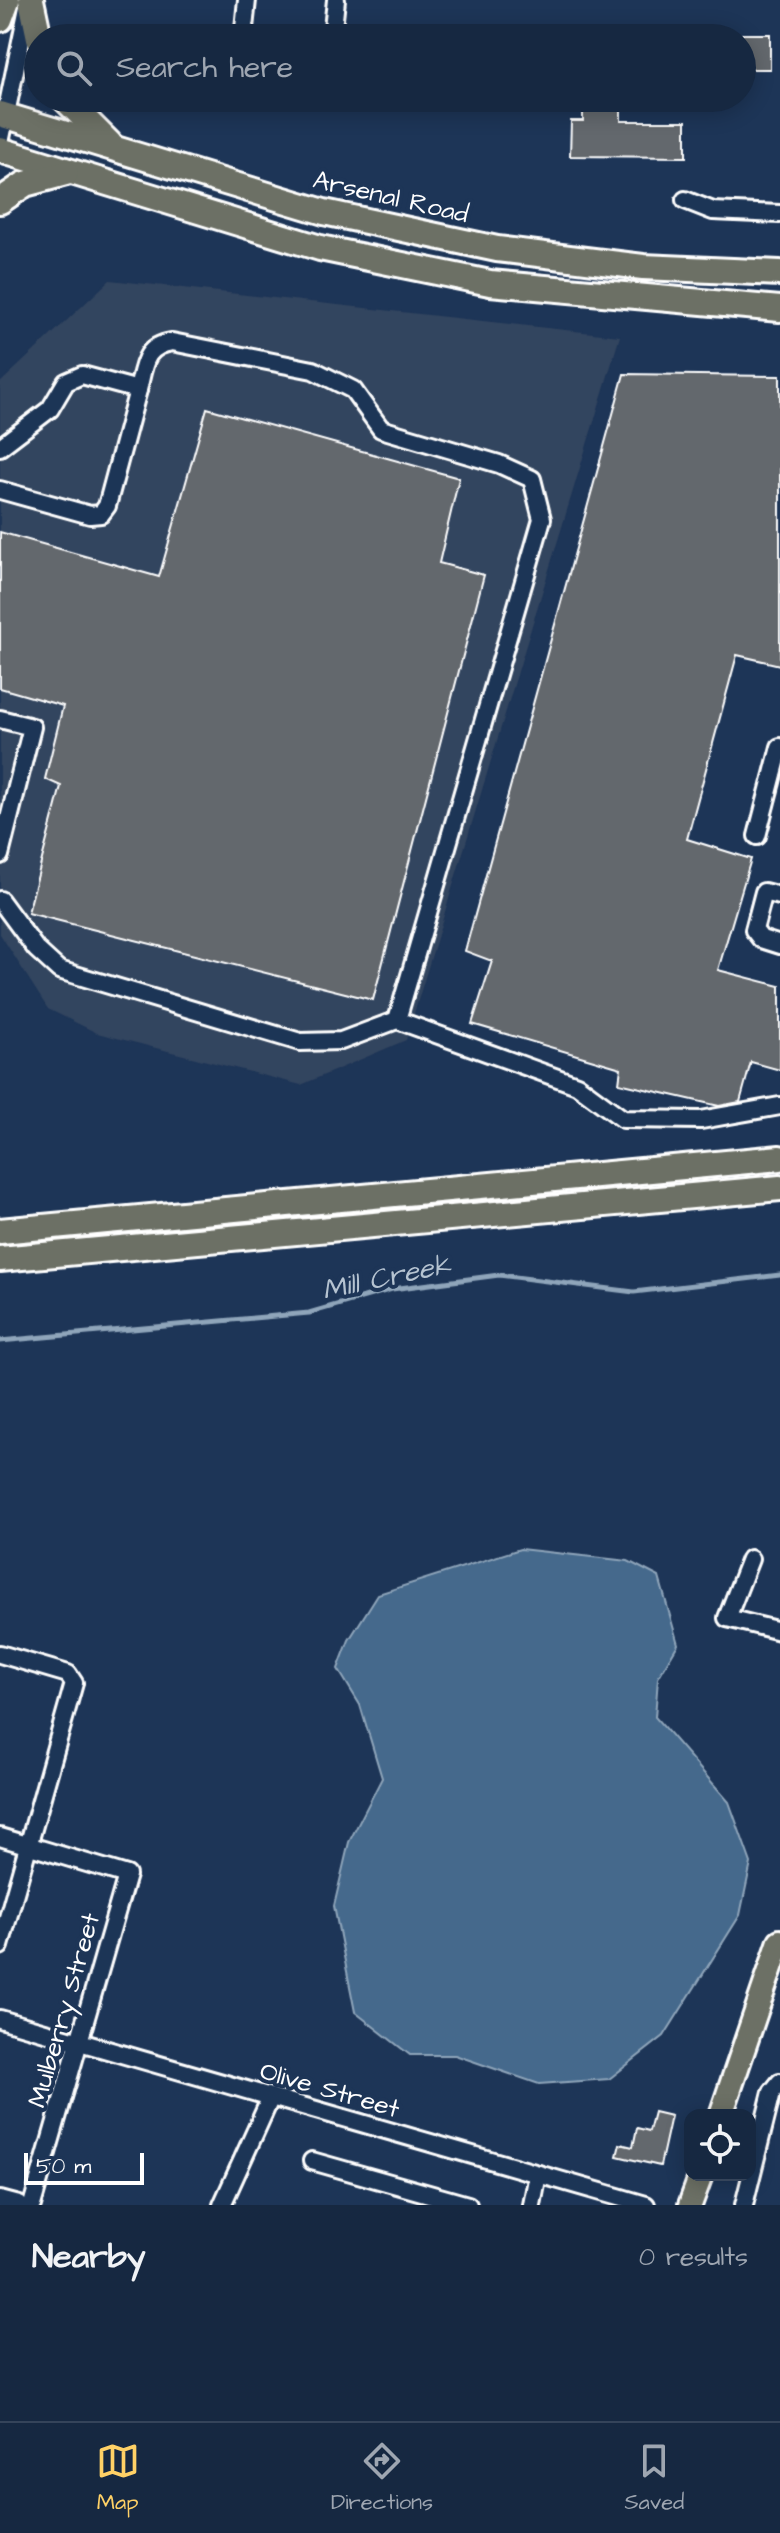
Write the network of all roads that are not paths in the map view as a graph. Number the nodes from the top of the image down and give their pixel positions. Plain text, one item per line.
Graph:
1 (7, 0) edge
2 (30, 0) edge
3 (247, 0) edge
4 (336, 0) edge
5 (0, 19) edge
6 (25, 24) edge
7 (36, 24) edge
8 (244, 24) edge
9 (333, 24) edge
10 (24, 27) edge
11 (78, 112) edge
12 (4, 115) edge
13 (0, 143) edge
14 (111, 145) junction
15 (0, 150) edge
16 (66, 173) junction
17 (685, 200) dead end
18 (0, 201) edge
19 (780, 214) edge
20 (780, 273) edge
21 (780, 309) edge
22 (138, 390) junction
23 (0, 447) edge
24 (0, 490) edge
25 (0, 719) edge
26 (780, 747) edge
27 (757, 836) dead end
28 (0, 855) edge
29 (780, 896) edge
30 (0, 900) edge
31 (780, 945) edge
32 (397, 1020) junction
33 (780, 1106) edge
34 (780, 1158) edge
35 (780, 1188) edge
36 (0, 1231) edge
37 (0, 1259) edge
38 (750, 1559) dead end
39 (780, 1631) edge
40 (0, 1654) edge
41 (0, 1837) edge
42 (29, 1846) junction
43 (780, 1941) edge
44 (0, 1946) edge
45 (0, 2019) edge
46 (79, 2042) junction
47 (780, 2082) edge
48 (271, 2097) junction
49 (723, 2109) edge
50 (312, 2161) dead end
51 (538, 2174) junction
52 (699, 2181) edge
53 (0, 2200) edge
54 (19, 2205) edge
55 (32, 2205) edge
56 (222, 2205) edge
57 (468, 2205) edge
58 (532, 2205) edge
59 (646, 2205) edge
60 (690, 2205) edge
61 (744, 2205) edge

1 - 5 highway
2 - 6 street
2 - 7 highway
3 - 8 street
4 - 9 street
10 - 12 street
11 - 14 highway
12 - 13 street
12 - 14 highway, Arsenal Road
14 - 20 highway, Arsenal Road
15 - 16 highway
16 - 18 highway
16 - 21 highway
17 - 19 street
22 - 23 street
22 - 24 street
22 - 32 street
25 - 28 street
26 - 27 street
29 - 31 street
30 - 32 street
32 - 33 street
34 - 36 highway
35 - 37 highway
38 - 39 street
40 - 42 street
41 - 42 street
42 - 44 street
42 - 46 street, Mulberry Street
43 - 49 main road
45 - 46 street, Olive Street
46 - 48 street, Olive Street
46 - 55 street, Mulberry Street
47 - 61 street
48 - 51 street, Olive Street
48 - 56 street
50 - 57 street
51 - 58 street
51 - 59 street, Olive Street
52 - 60 main road
53 - 54 street

